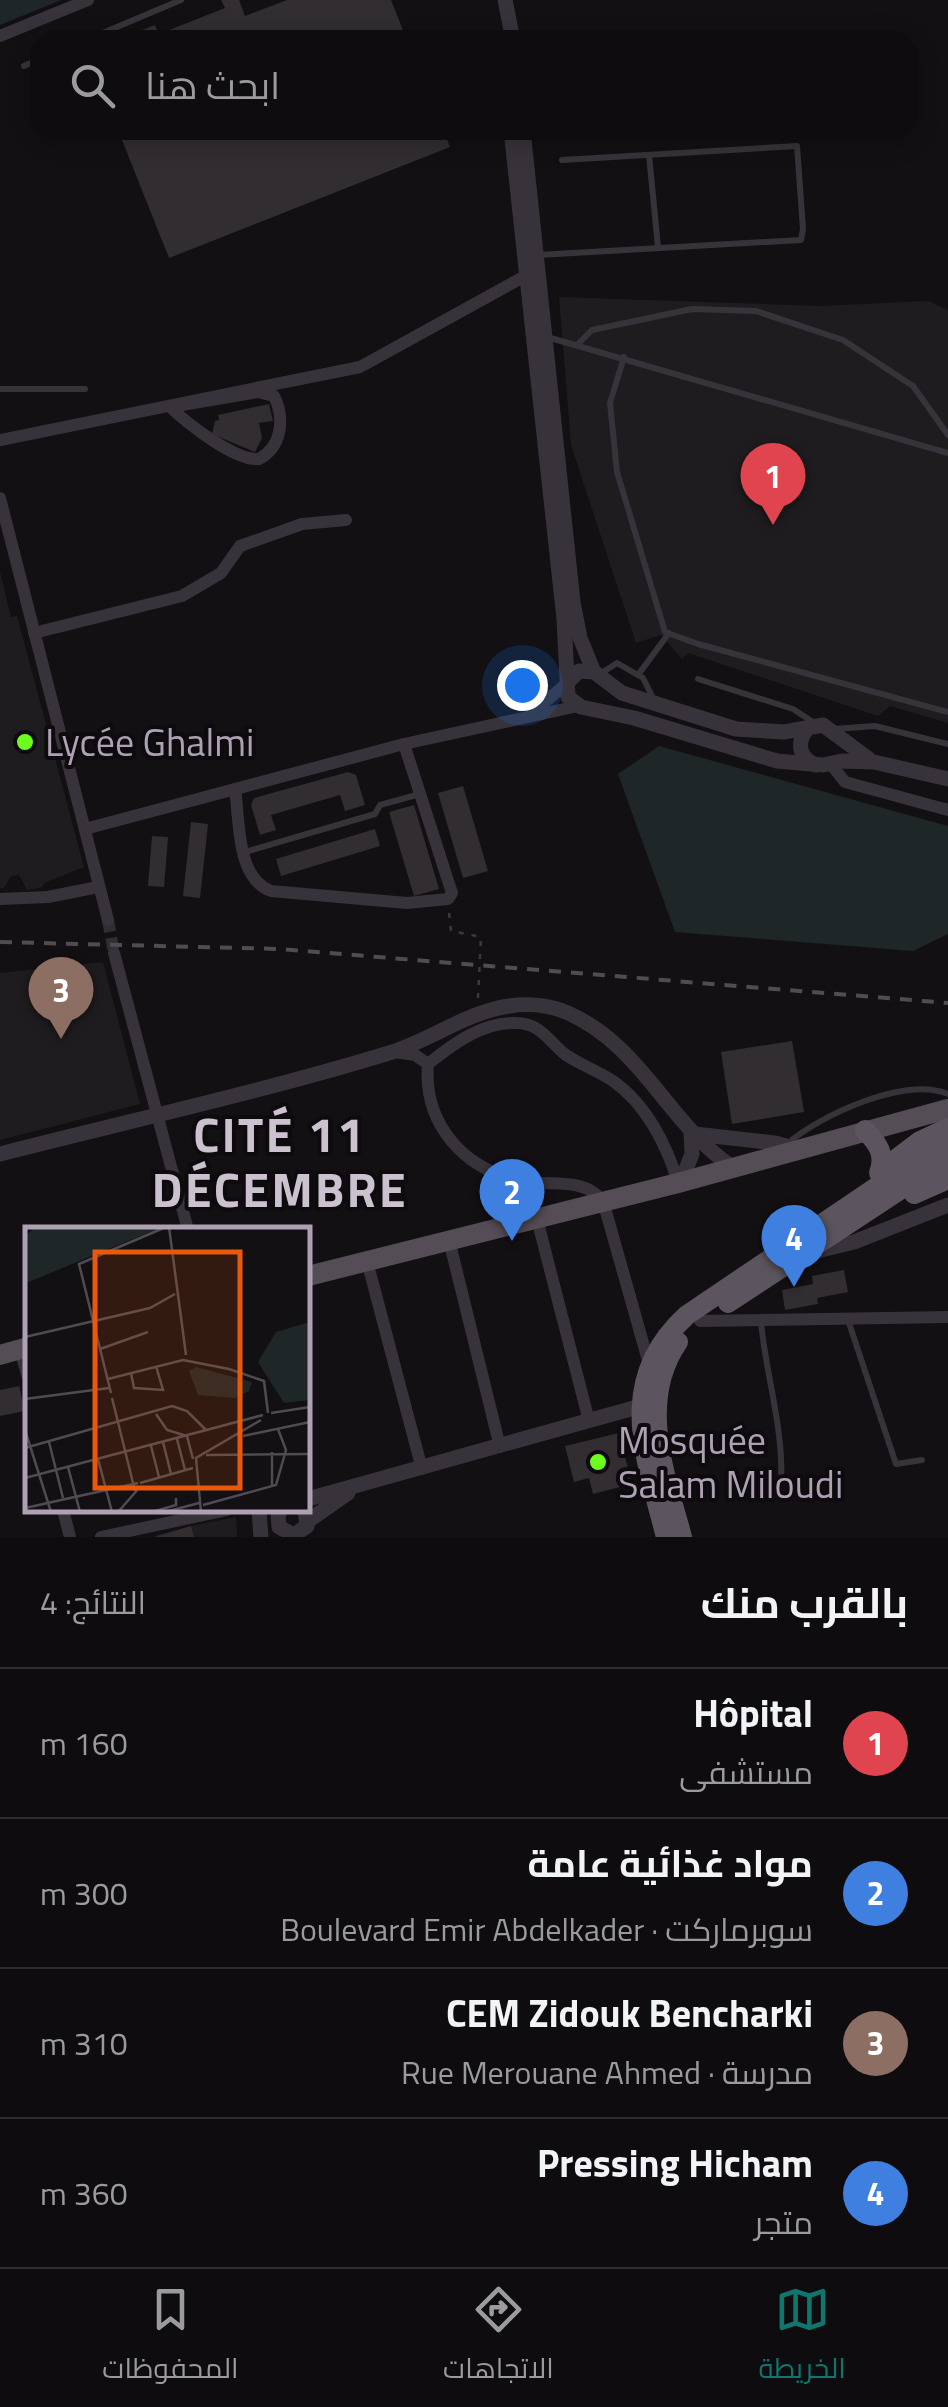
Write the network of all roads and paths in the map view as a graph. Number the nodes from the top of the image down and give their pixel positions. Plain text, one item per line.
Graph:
1 (88, 0) edge
2 (182, 0) edge
3 (110, 30) edge
4 (0, 36) edge
5 (30, 63) edge
6 (24, 66) dead end
7 (512, 140) edge
8 (525, 140) edge
9 (649, 155) junction
10 (562, 160) dead end
11 (658, 247) junction
12 (537, 256) junction
13 (527, 274) junction
14 (546, 336) junction
15 (579, 344) junction
16 (624, 357) junction
17 (86, 389) dead end
18 (0, 390) edge
19 (170, 407) junction
20 (948, 435) edge
21 (0, 440) edge
22 (948, 454) edge
23 (0, 498) edge
24 (346, 520) dead end
25 (34, 633) junction
26 (668, 633) junction
27 (598, 675) junction
28 (638, 675) junction
29 (698, 679) dead end
30 (568, 682) junction
31 (655, 704) junction
32 (583, 706) junction
33 (948, 712) edge
34 (528, 716) junction
35 (824, 729) junction
36 (404, 744) junction
37 (948, 744) edge
38 (874, 762) junction
39 (826, 763) junction
40 (948, 780) edge
41 (235, 789) junction
42 (420, 794) junction
43 (948, 810) edge
44 (84, 830) junction
45 (244, 852) junction
46 (98, 887) junction
47 (0, 899) edge
48 (448, 899) junction
49 (108, 920) tunnel mouth
50 (114, 952) tunnel mouth
51 (478, 998) dead end
52 (393, 1052) junction
53 (428, 1064) junction
54 (948, 1094) edge
55 (948, 1109) edge
56 (156, 1114) junction
57 (948, 1128) edge
58 (865, 1130) junction
59 (691, 1133) junction
60 (948, 1144) edge
61 (793, 1147) junction
62 (0, 1154) edge
63 (948, 1162) edge
64 (732, 1167) junction
65 (879, 1173) junction
66 (948, 1178) edge
67 (679, 1182) junction
68 (603, 1202) junction
69 (853, 1204) junction
70 (948, 1206) edge
71 (536, 1219) junction
72 (187, 1227) edge
73 (846, 1228) junction
74 (449, 1240) junction
75 (804, 1254) junction
76 (367, 1261) junction
77 (310, 1275) edge
78 (948, 1317) edge
79 (848, 1318) junction
80 (761, 1320) junction
81 (700, 1322) junction
82 (649, 1364) junction
83 (641, 1406) junction
84 (589, 1421) junction
85 (500, 1447) junction
86 (922, 1460) dead end
87 (422, 1469) junction
88 (781, 1483) dead end
89 (365, 1484) junction
90 (310, 1498) edge
91 (64, 1512) edge
92 (218, 1512) edge
93 (261, 1512) edge
94 (264, 1512) edge
95 (292, 1528) edge
96 (70, 1537) edge
97 (100, 1537) edge
98 (262, 1537) edge
99 (666, 1537) edge
100 (682, 1537) edge

1 - 4 street
2 - 3 lane
5 - 6 lane
7 - 13 street
8 - 12 street
9 - 10 lane
9 - 11 lane
9 - 11 lane
11 - 12 lane
12 - 14 street
13 - 19 street
13 - 30 street
14 - 15 lane
14 - 27 street
15 - 16 lane
15 - 20 lane
16 - 22 lane
16 - 26 lane
17 - 18 lane
19 - 19 street
19 - 21 street
23 - 25 street
24 - 25 street
25 - 44 street
26 - 28 lane
26 - 33 lane
27 - 28 lane
27 - 30 street
27 - 31 street
27 - 32 street
28 - 31 lane
29 - 35 lane
30 - 32 street
30 - 34 street
31 - 35 street
32 - 34 street
32 - 39 street
34 - 36 street
35 - 37 lane
35 - 38 street
35 - 39 street
35 - 39 street
36 - 41 street
36 - 42 street
38 - 39 street
38 - 40 street
39 - 43 street
41 - 44 street
41 - 45 street
42 - 45 lane
42 - 48 street
44 - 46 street
45 - 48 street
46 - 47 street
46 - 49 street
48 - 51 path, bridge
50 - 56 street
52 - 53 street
52 - 56 street
52 - 59 street
53 - 67 street
53 - 68 street
54 - 61 lane
55 - 58 main road
56 - 62 street
56 - 72 street
57 - 65 highway
58 - 61 main road
58 - 65 highway
59 - 61 street
59 - 64 street
59 - 67 street
60 - 69 highway
61 - 64 main road
63 - 73 highway
64 - 67 main road
65 - 69 highway
66 - 73 highway
67 - 68 main road
68 - 71 main road
68 - 82 street
69 - 82 highway
70 - 75 street
71 - 74 main road
71 - 84 street
73 - 75 highway
74 - 76 main road
74 - 85 street
75 - 81 highway
76 - 77 main road
76 - 87 street
78 - 79 street
79 - 80 street
79 - 86 lane
80 - 81 street
80 - 88 lane
81 - 100 highway
82 - 83 highway
83 - 84 street
83 - 99 highway
84 - 85 street
85 - 87 street
87 - 89 street
89 - 90 street
89 - 95 street
91 - 96 street
92 - 97 street
93 - 98 street
94 - 95 street

